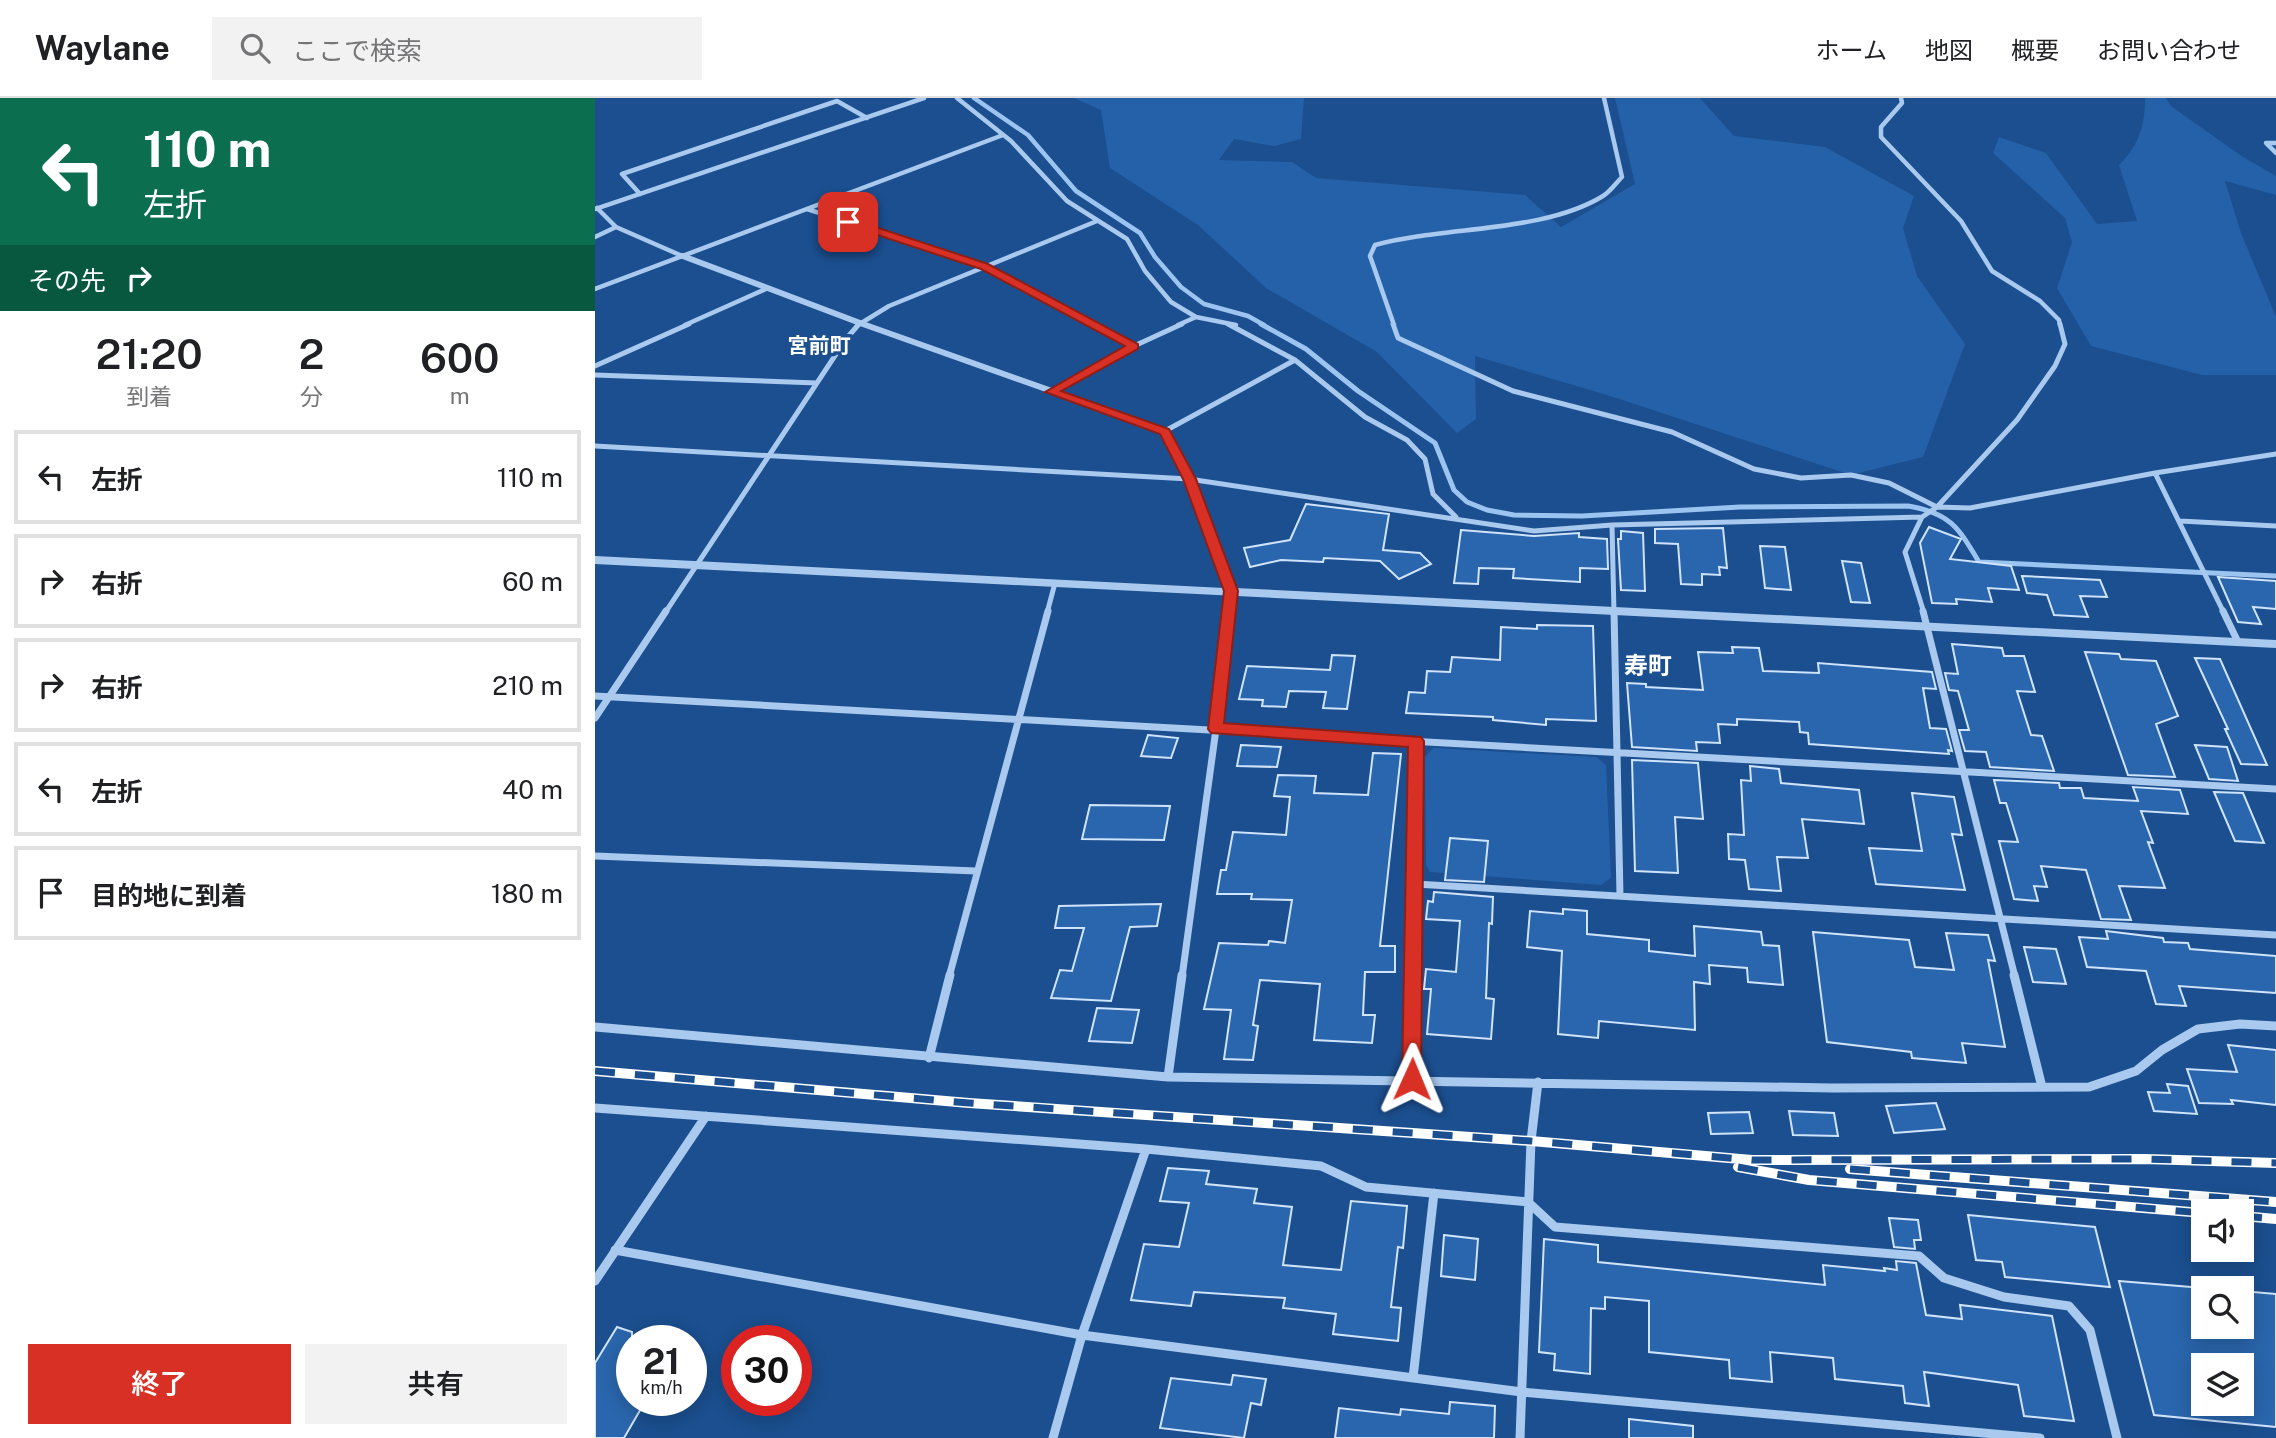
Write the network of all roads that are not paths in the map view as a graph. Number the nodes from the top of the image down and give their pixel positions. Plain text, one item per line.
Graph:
1 (924, 98) edge
2 (957, 98) edge
3 (1604, 98) edge
4 (1901, 98) edge
5 (867, 118) junction
6 (1003, 135) junction
7 (2276, 143) edge
8 (2276, 153) edge
9 (640, 194) junction
10 (596, 208) edge
11 (806, 209) junction
12 (1097, 221) junction
13 (616, 227) junction
14 (595, 237) edge
15 (680, 255) junction
16 (984, 266) junction
17 (768, 288) junction
18 (595, 289) edge
19 (1196, 317) junction
20 (860, 323) junction
21 (1134, 346) junction
22 (1296, 360) junction
23 (595, 366) edge
24 (595, 375) edge
25 (817, 383) junction
26 (1051, 392) junction
27 (1164, 431) junction
28 (595, 446) edge
29 (771, 453) junction
30 (2276, 454) edge
31 (2155, 473) junction
32 (1189, 479) junction
33 (1937, 507) junction
34 (1922, 517) junction
35 (1457, 518) junction
36 (2180, 521) junction
37 (1612, 525) junction
38 (2276, 526) edge
39 (595, 560) edge
40 (694, 565) junction
41 (1055, 583) junction
42 (1231, 591) junction
43 (1612, 610) junction
44 (1929, 626) junction
45 (2238, 642) junction
46 (2276, 644) edge
47 (595, 696) edge
48 (609, 697) junction
49 (595, 718) edge
50 (1020, 719) junction
51 (1216, 729) junction
52 (1416, 741) junction
53 (1617, 752) junction
54 (1966, 772) junction
55 (2276, 789) edge
56 (595, 856) edge
57 (976, 871) junction
58 (1415, 884) junction
59 (1620, 895) junction
60 (2001, 917) junction
61 (2276, 935) edge
62 (2276, 1026) edge
63 (595, 1027) edge
64 (929, 1058) junction
65 (1168, 1077) junction
66 (1412, 1079) junction
67 (1538, 1082) junction
68 (2042, 1087) junction
69 (595, 1108) edge
70 (706, 1116) junction
71 (1146, 1149) junction
72 (1434, 1193) junction
73 (1528, 1202) junction
74 (615, 1250) junction
75 (595, 1281) edge
76 (1082, 1335) junction
77 (1413, 1378) junction
78 (1521, 1392) junction
79 (1053, 1438) edge
80 (1520, 1438) edge
81 (2040, 1438) edge
82 (2117, 1438) edge

1 - 5 street
2 - 6 street
3 - 33 street
4 - 33 street
5 - 9 street
5 - 9 street
6 - 11 street
6 - 12 street
7 - 8 street
9 - 10 street
10 - 13 street
11 - 15 street
11 - 16 street
12 - 16 street
12 - 19 street
13 - 14 street
13 - 15 street
15 - 17 street
15 - 18 street
16 - 20 street
16 - 21 street
17 - 20 street
17 - 23 street
19 - 21 street
19 - 22 street
20 - 25 street
20 - 26 street
21 - 26 street
22 - 27 street
22 - 35 street
24 - 25 street
25 - 29 street
26 - 27 street
27 - 32 street
28 - 29 street
29 - 32 street
29 - 40 street
30 - 31 street
31 - 33 street
31 - 36 street
32 - 35 street
32 - 42 street
33 - 34 street
34 - 37 street
34 - 44 street
35 - 37 street
36 - 38 street
36 - 45 street
37 - 43 street
39 - 40 street
40 - 41 street
40 - 48 street
41 - 42 street
41 - 50 street
42 - 43 street
42 - 51 street
43 - 44 street
43 - 53 street
44 - 45 street
44 - 54 street
45 - 46 street
47 - 48 street
48 - 49 street
48 - 50 street
50 - 51 street
50 - 57 street
51 - 52 street
51 - 65 street
52 - 53 street
52 - 58 street
53 - 54 street
53 - 59 street
54 - 55 street
54 - 60 street
56 - 57 street
57 - 64 street
58 - 59 street
58 - 66 street
59 - 60 street
60 - 61 street
60 - 68 street
62 - 68 street
63 - 64 street
64 - 65 street
65 - 66 street
66 - 67 street
67 - 68 street
67 - 73 street
69 - 70 street
70 - 71 street
70 - 74 street
71 - 72 street
71 - 76 street
72 - 73 street
72 - 77 street
73 - 78 street
73 - 82 street
74 - 75 street
74 - 76 street
76 - 77 street
76 - 79 street
77 - 78 street
78 - 80 street
78 - 81 street

